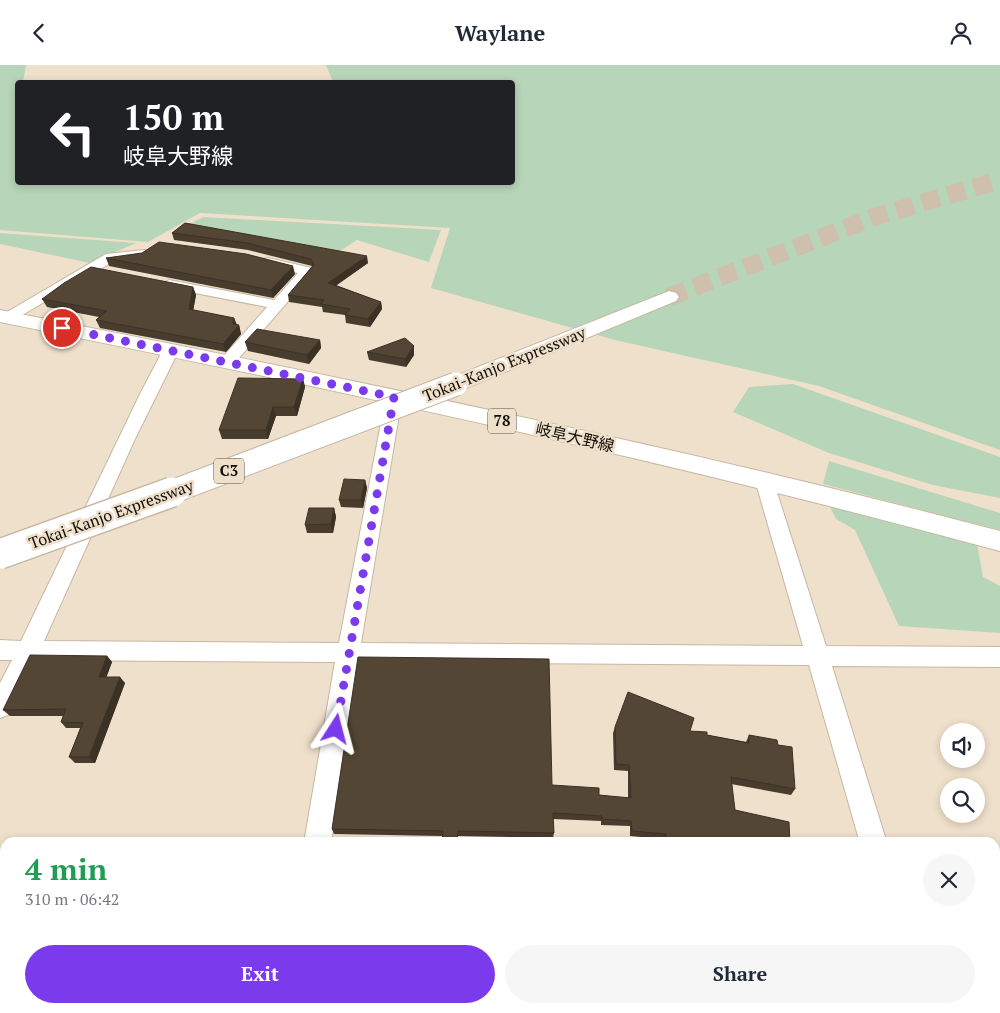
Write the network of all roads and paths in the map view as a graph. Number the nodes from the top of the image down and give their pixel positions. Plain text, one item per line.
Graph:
1 (153, 248) edge
2 (256, 259) edge
3 (91, 268) junction
4 (110, 272) edge
5 (156, 281) edge
6 (669, 297) tunnel mouth
7 (278, 305) junction
8 (3, 317) edge
9 (171, 350) junction
10 (227, 362) junction
11 (394, 397) junction
12 (764, 480) junction
13 (1000, 541) edge
14 (0, 554) edge
15 (0, 650) edge
16 (29, 651) junction
17 (348, 654) junction
18 (818, 654) junction
19 (1000, 657) edge
20 (0, 707) edge
21 (318, 837) edge
22 (872, 837) edge

1 - 3 street
2 - 7 street
3 - 4 street
3 - 8 street
5 - 7 street
6 - 14 main road, Tokai-Kanjo Expressway / C3, bridge
7 - 10 street
8 - 9 main road, 岐阜大野線 / 78
9 - 10 main road, 岐阜大野線 / 78
9 - 16 street
10 - 11 main road, 岐阜大野線 / 78
11 - 12 main road, 岐阜大野線 / 78
11 - 17 street
12 - 13 main road, 岐阜大野線 / 78
12 - 18 street
15 - 16 street
16 - 17 street
16 - 20 street
17 - 18 street
17 - 21 street
18 - 19 street
18 - 22 street

